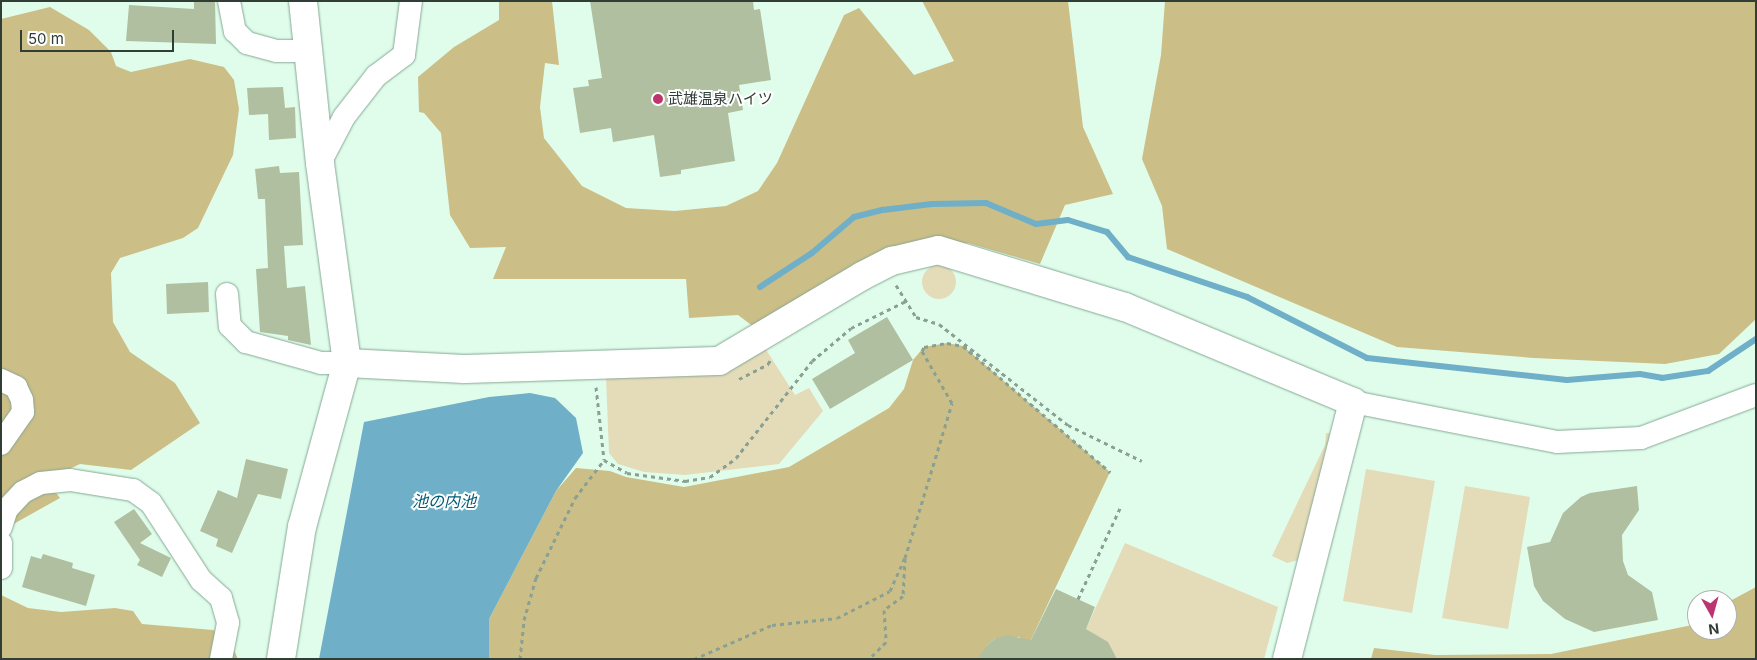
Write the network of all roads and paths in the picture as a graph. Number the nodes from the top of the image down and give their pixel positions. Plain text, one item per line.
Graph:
1 (229, 1) edge
2 (303, 1) edge
3 (411, 1) edge
4 (308, 51) junction
5 (320, 163) junction
6 (894, 282) dead end
7 (227, 294) dead end
8 (906, 301) junction
9 (775, 352) dead end
10 (347, 363) junction
11 (1, 380) edge
12 (732, 380) dead end
13 (590, 382) dead end
14 (596, 385) junction
15 (603, 386) dead end
16 (1756, 395) edge
17 (1354, 402) junction
18 (1, 444) edge
19 (604, 460) junction
20 (1142, 461) dead end
21 (1110, 472) dead end
22 (1121, 506) dead end
23 (1, 526) edge
24 (1, 543) edge
25 (905, 558) junction
26 (1, 568) edge
27 (1078, 599) dead end
28 (221, 659) edge
29 (281, 659) edge
30 (520, 659) edge
31 (694, 659) edge
32 (868, 659) edge
33 (1287, 659) edge

1 - 4 street
2 - 4 street
3 - 5 street
4 - 5 street
5 - 10 street
6 - 8 path
7 - 10 street
8 - 19 path
8 - 20 path
9 - 12 path
10 - 17 street
10 - 29 street
11 - 18 street
13 - 14 path
14 - 15 path
14 - 19 path
16 - 17 street
17 - 33 street
19 - 30 path
21 - 25 path
22 - 27 path
23 - 28 street
24 - 26 street
25 - 31 path
25 - 32 path

